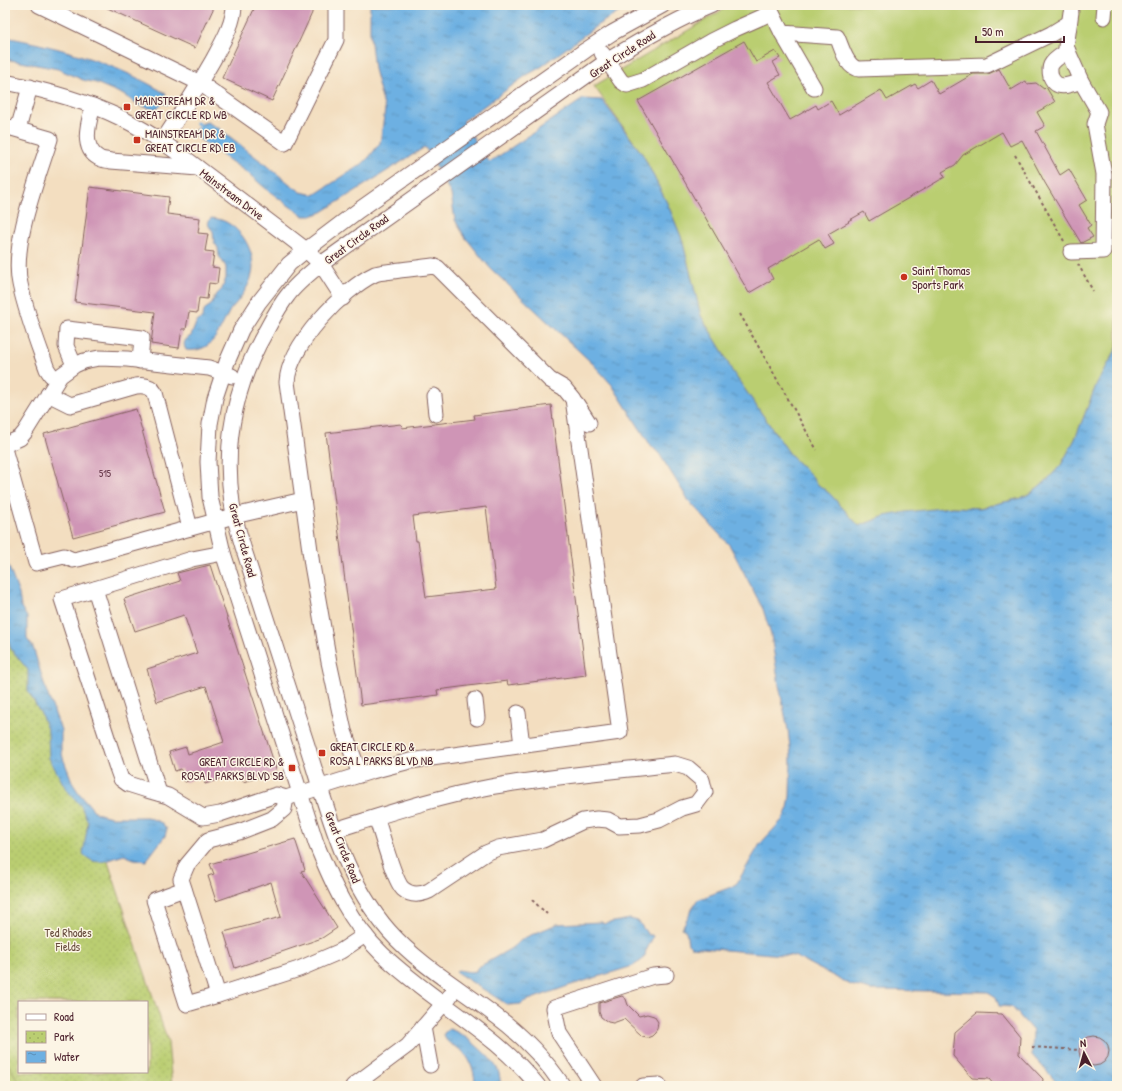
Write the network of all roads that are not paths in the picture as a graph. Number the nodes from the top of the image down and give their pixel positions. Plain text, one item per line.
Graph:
1 (39, 5) edge
2 (234, 5) edge
3 (336, 5) edge
4 (663, 5) edge
5 (712, 5) edge
6 (770, 9) edge
7 (782, 33) junction
8 (596, 44) junction
9 (1068, 51) junction
10 (607, 62) junction
11 (1080, 81) junction
12 (5, 82) edge
13 (200, 83) junction
14 (30, 87) junction
15 (814, 88) dead end
16 (93, 106) junction
17 (11, 128) edge
18 (162, 142) junction
19 (198, 168) junction
20 (306, 250) junction
21 (1071, 252) road end
22 (321, 264) junction
23 (343, 298) junction
24 (140, 361) junction
25 (74, 366) junction
26 (223, 373) junction
27 (243, 379) junction
28 (57, 380) junction
29 (48, 394) junction
30 (434, 396) dead end
31 (574, 399) junction
32 (436, 414) dead end
33 (589, 423) dead end
34 (5, 445) edge
35 (5, 452) edge
36 (303, 500) junction
37 (234, 516) junction
38 (215, 521) junction
39 (190, 528) junction
40 (223, 553) junction
41 (95, 589) junction
42 (475, 700) dead end
43 (518, 713) dead end
44 (477, 718) dead end
45 (522, 745) junction
46 (360, 775) junction
47 (320, 788) junction
48 (159, 793) junction
49 (301, 794) junction
50 (286, 798) junction
51 (232, 810) junction
52 (204, 817) junction
53 (376, 817) junction
54 (335, 830) junction
55 (239, 832) junction
56 (208, 840) junction
57 (184, 889) junction
58 (365, 935) junction
59 (666, 975) dead end
60 (457, 988) junction
61 (218, 995) junction
62 (443, 1004) junction
63 (424, 1027) junction
64 (430, 1065) dead end
65 (371, 1080) edge
66 (534, 1084) edge
67 (659, 1085) dead end
68 (353, 1086) edge
69 (563, 1086) edge
70 (594, 1086) edge
71 (644, 1086) edge

1 - 13 street
2 - 13 street
3 - 13 street
4 - 8 street, Great Circle Road
5 - 10 street, Great Circle Road
6 - 7 street
6 - 10 street
7 - 9 street
7 - 15 street
8 - 10 street
8 - 20 street, Great Circle Road
9 - 11 street
9 - 11 street
10 - 22 street, Great Circle Road
11 - 21 street
12 - 14 street, Mainstream Drive
13 - 18 street
14 - 16 street, Mainstream Drive
14 - 17 street
16 - 18 street, Mainstream Drive
16 - 19 street
17 - 28 street
18 - 19 street, Mainstream Drive
19 - 20 street, Mainstream Drive
20 - 22 street, Mainstream Drive
20 - 26 street, Great Circle Road
22 - 23 street, Mainstream Drive
22 - 27 street, Great Circle Road
23 - 31 street
23 - 36 street
24 - 25 street
24 - 25 street
24 - 26 street
25 - 28 street
26 - 27 street
26 - 38 street, Great Circle Road
27 - 37 street, Great Circle Road
28 - 29 street
29 - 34 street
29 - 39 street
30 - 32 street
31 - 33 street
31 - 45 street
35 - 39 street
36 - 37 street
36 - 46 street
37 - 38 street
37 - 47 street, Great Circle Road
38 - 39 street
38 - 40 street, Great Circle Road
40 - 41 street
40 - 49 street, Great Circle Road
41 - 48 street
41 - 48 street
42 - 44 street
43 - 45 street
45 - 46 street
46 - 47 street
47 - 49 street
47 - 54 street, Great Circle Road
48 - 52 street
49 - 50 street
49 - 58 street, Great Circle Road
50 - 51 street
50 - 55 street
51 - 52 street
51 - 55 street
52 - 56 street
53 - 53 street
53 - 54 street
54 - 60 street, Great Circle Road
55 - 56 street
56 - 57 street
57 - 61 street
57 - 61 street
58 - 61 street
58 - 62 street, Great Circle Road
59 - 70 street
60 - 62 street
60 - 69 street, Great Circle Road
62 - 63 street
62 - 66 street, Great Circle Road
63 - 64 street
63 - 65 street
65 - 68 street
67 - 71 street

